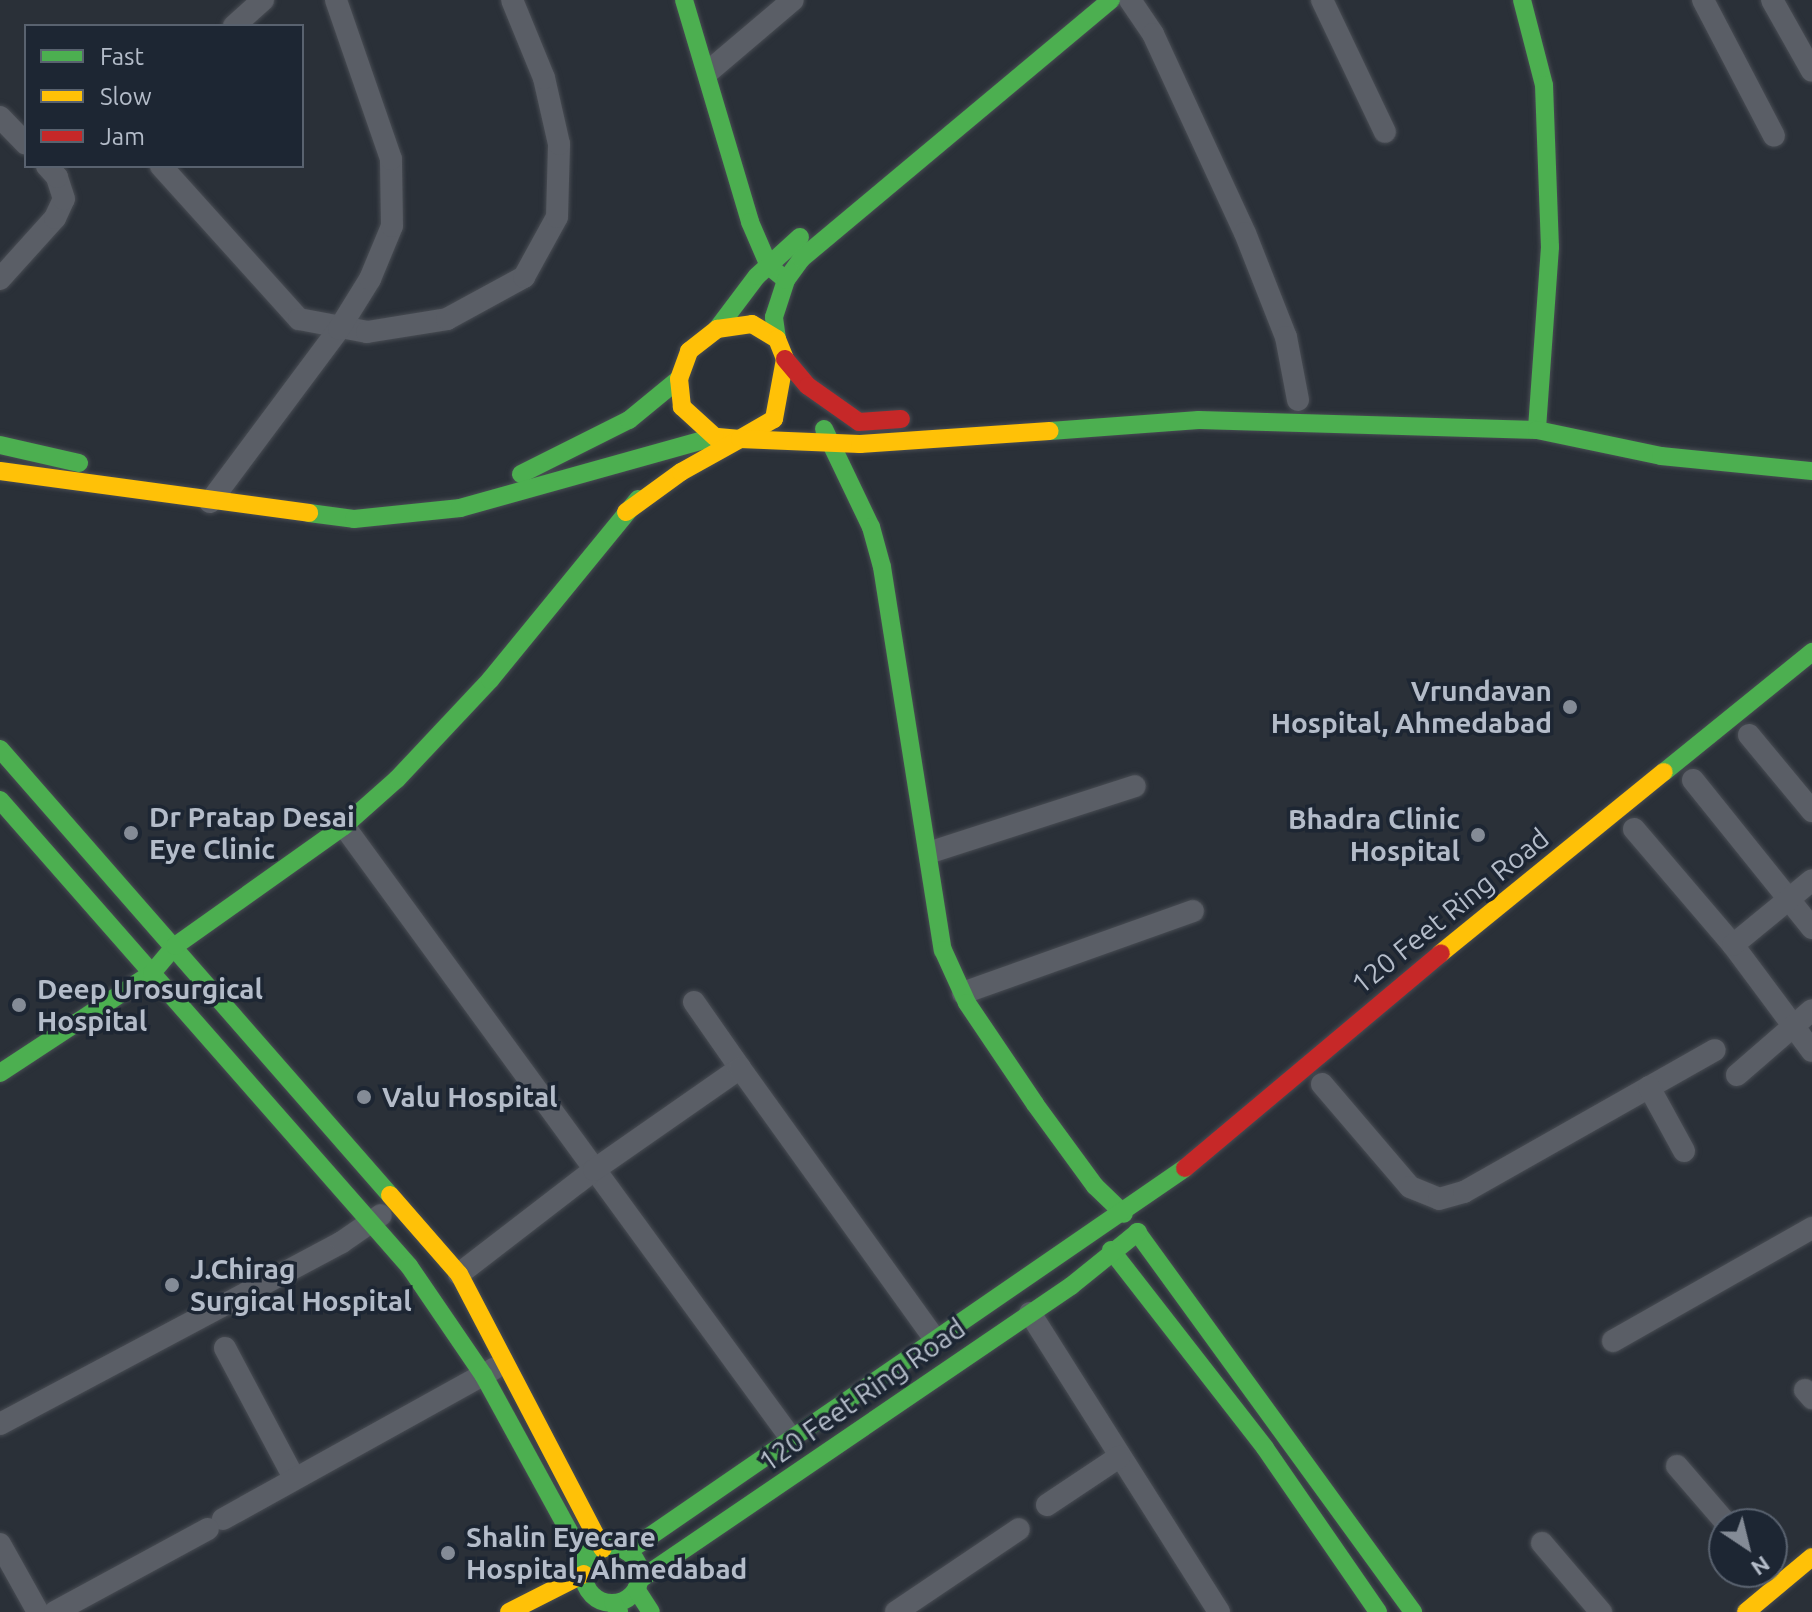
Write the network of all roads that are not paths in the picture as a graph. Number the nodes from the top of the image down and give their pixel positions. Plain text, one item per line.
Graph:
1 (263, 0) edge
2 (336, 0) edge
3 (512, 0) edge
4 (684, 0) edge
5 (793, 0) edge
6 (1111, 0) edge
7 (1130, 0) edge
8 (1322, 0) edge
9 (1522, 0) edge
10 (1703, 0) edge
11 (1772, 0) edge
12 (236, 24) edge
13 (1812, 71) edge
14 (708, 72) junction
15 (0, 117) edge
16 (934, 122) dead end
17 (1385, 132) dead end
18 (1774, 136) dead end
19 (24, 142) edge
20 (49, 168) edge
21 (163, 168) edge
22 (769, 266) junction
23 (0, 279) edge
24 (786, 280) junction
25 (339, 329) junction
26 (717, 329) junction
27 (777, 339) junction
28 (785, 359) junction
29 (679, 379) junction
30 (808, 386) junction
31 (1298, 400) dead end
32 (921, 418) dead end
33 (1537, 430) junction
34 (715, 437) junction
35 (740, 439) junction
36 (794, 444) junction
37 (830, 444) junction
38 (0, 445) edge
39 (812, 464) dead end
40 (0, 471) edge
41 (1812, 471) edge
42 (829, 483) dead end
43 (213, 496) junction
44 (626, 512) junction
45 (1812, 652) edge
46 (1749, 735) dead end
47 (0, 749) edge
48 (1698, 776) joint
49 (1135, 786) dead end
50 (1673, 797) dead end
51 (0, 800) edge
52 (1812, 811) edge
53 (1653, 813) dead end
54 (344, 826) junction
55 (1628, 834) joint
56 (931, 852) junction
57 (1812, 880) edge
58 (1789, 899) junction
59 (1193, 911) dead end
60 (1812, 928) edge
61 (1733, 945) junction
62 (175, 946) junction
63 (152, 973) junction
64 (963, 993) junction
65 (694, 1002) dead end
66 (1812, 1010) edge
67 (1792, 1028) junction
68 (1715, 1050) dead end
69 (1812, 1051) edge
70 (1342, 1066) dead end
71 (740, 1068) junction
72 (0, 1073) edge
73 (1737, 1075) dead end
74 (1649, 1087) junction
75 (1316, 1089) joint
76 (1684, 1151) dead end
77 (594, 1170) junction
78 (396, 1203) junction
79 (1124, 1214) junction
80 (372, 1223) junction
81 (1143, 1228) junction
82 (1812, 1228) edge
83 (1099, 1232) junction
84 (1111, 1250) junction
85 (459, 1274) junction
86 (1030, 1313) junction
87 (935, 1339) junction
88 (1613, 1341) dead end
89 (225, 1348) dead end
90 (493, 1370) junction
91 (0, 1424) edge
92 (790, 1437) junction
93 (1119, 1457) junction
94 (1677, 1466) dead end
95 (294, 1478) junction
96 (1047, 1505) dead end
97 (1713, 1508) edge
98 (1019, 1529) dead end
99 (1542, 1543) dead end
100 (0, 1544) edge
101 (603, 1549) junction
102 (627, 1552) junction
103 (1812, 1557) edge
104 (585, 1569) junction
105 (1788, 1570) edge
106 (638, 1584) junction
107 (1765, 1588) edge
108 (612, 1606) edge
109 (582, 1609) dead end
110 (1211, 1609) edge
111 (38, 1612) edge
112 (55, 1612) edge
113 (509, 1612) edge
114 (651, 1612) edge
115 (896, 1612) edge
116 (1378, 1612) edge
117 (1413, 1612) edge
118 (1601, 1612) edge
119 (1746, 1612) edge

1 - 12 street
2 - 25 street
3 - 25 street
4 - 14 street
5 - 14 street
6 - 24 street
7 - 31 street
8 - 17 street
9 - 33 street
10 - 18 street
11 - 13 street
14 - 22 street
15 - 19 street
16 - 22 street
20 - 23 street
21 - 25 street
22 - 24 street
22 - 26 street
24 - 27 street
25 - 43 street
26 - 27 street
26 - 29 street
27 - 28 street
28 - 30 street
28 - 35 street
29 - 34 street
29 - 43 street
30 - 32 street
30 - 37 street
33 - 37 street
33 - 41 street
34 - 35 street
34 - 43 street
34 - 44 street
35 - 36 street
35 - 44 street
36 - 37 street
36 - 39 street
37 - 56 street
38 - 43 street
40 - 43 street
42 - 83 street
44 - 54 street
45 - 79 street, 120 Feet Ring Road
46 - 52 street
47 - 62 street
48 - 50 street
48 - 58 street
49 - 56 street
51 - 63 street
53 - 55 street
54 - 62 street
54 - 77 street
55 - 61 street
56 - 64 street
57 - 58 street
58 - 60 street
58 - 61 street
59 - 64 street
61 - 67 street
62 - 63 street
62 - 78 street
63 - 72 street
63 - 80 street
64 - 79 street
65 - 71 street
66 - 67 street
67 - 69 street
67 - 73 street
68 - 74 street
70 - 75 street
71 - 77 street
71 - 87 street
74 - 75 street
74 - 76 street
77 - 85 street
77 - 92 street
78 - 80 street
78 - 85 street
79 - 81 street
79 - 83 street, 120 Feet Ring Road
80 - 90 street
80 - 91 street
81 - 84 street, 120 Feet Ring Road
81 - 117 street
82 - 88 street
83 - 84 street
83 - 87 street, 120 Feet Ring Road
84 - 86 street, 120 Feet Ring Road
84 - 116 street
85 - 90 street
86 - 93 street
86 - 106 street, 120 Feet Ring Road
87 - 92 street, 120 Feet Ring Road
89 - 95 street
90 - 95 street
90 - 101 street
90 - 104 street
92 - 102 street, 120 Feet Ring Road
93 - 96 street
93 - 110 street
94 - 97 street
95 - 112 street
98 - 115 street
99 - 118 street
100 - 111 street
101 - 102 street
101 - 104 street
102 - 106 street
103 - 105 street
104 - 108 street
104 - 113 street
106 - 108 street
106 - 114 street
107 - 119 street
108 - 109 street

